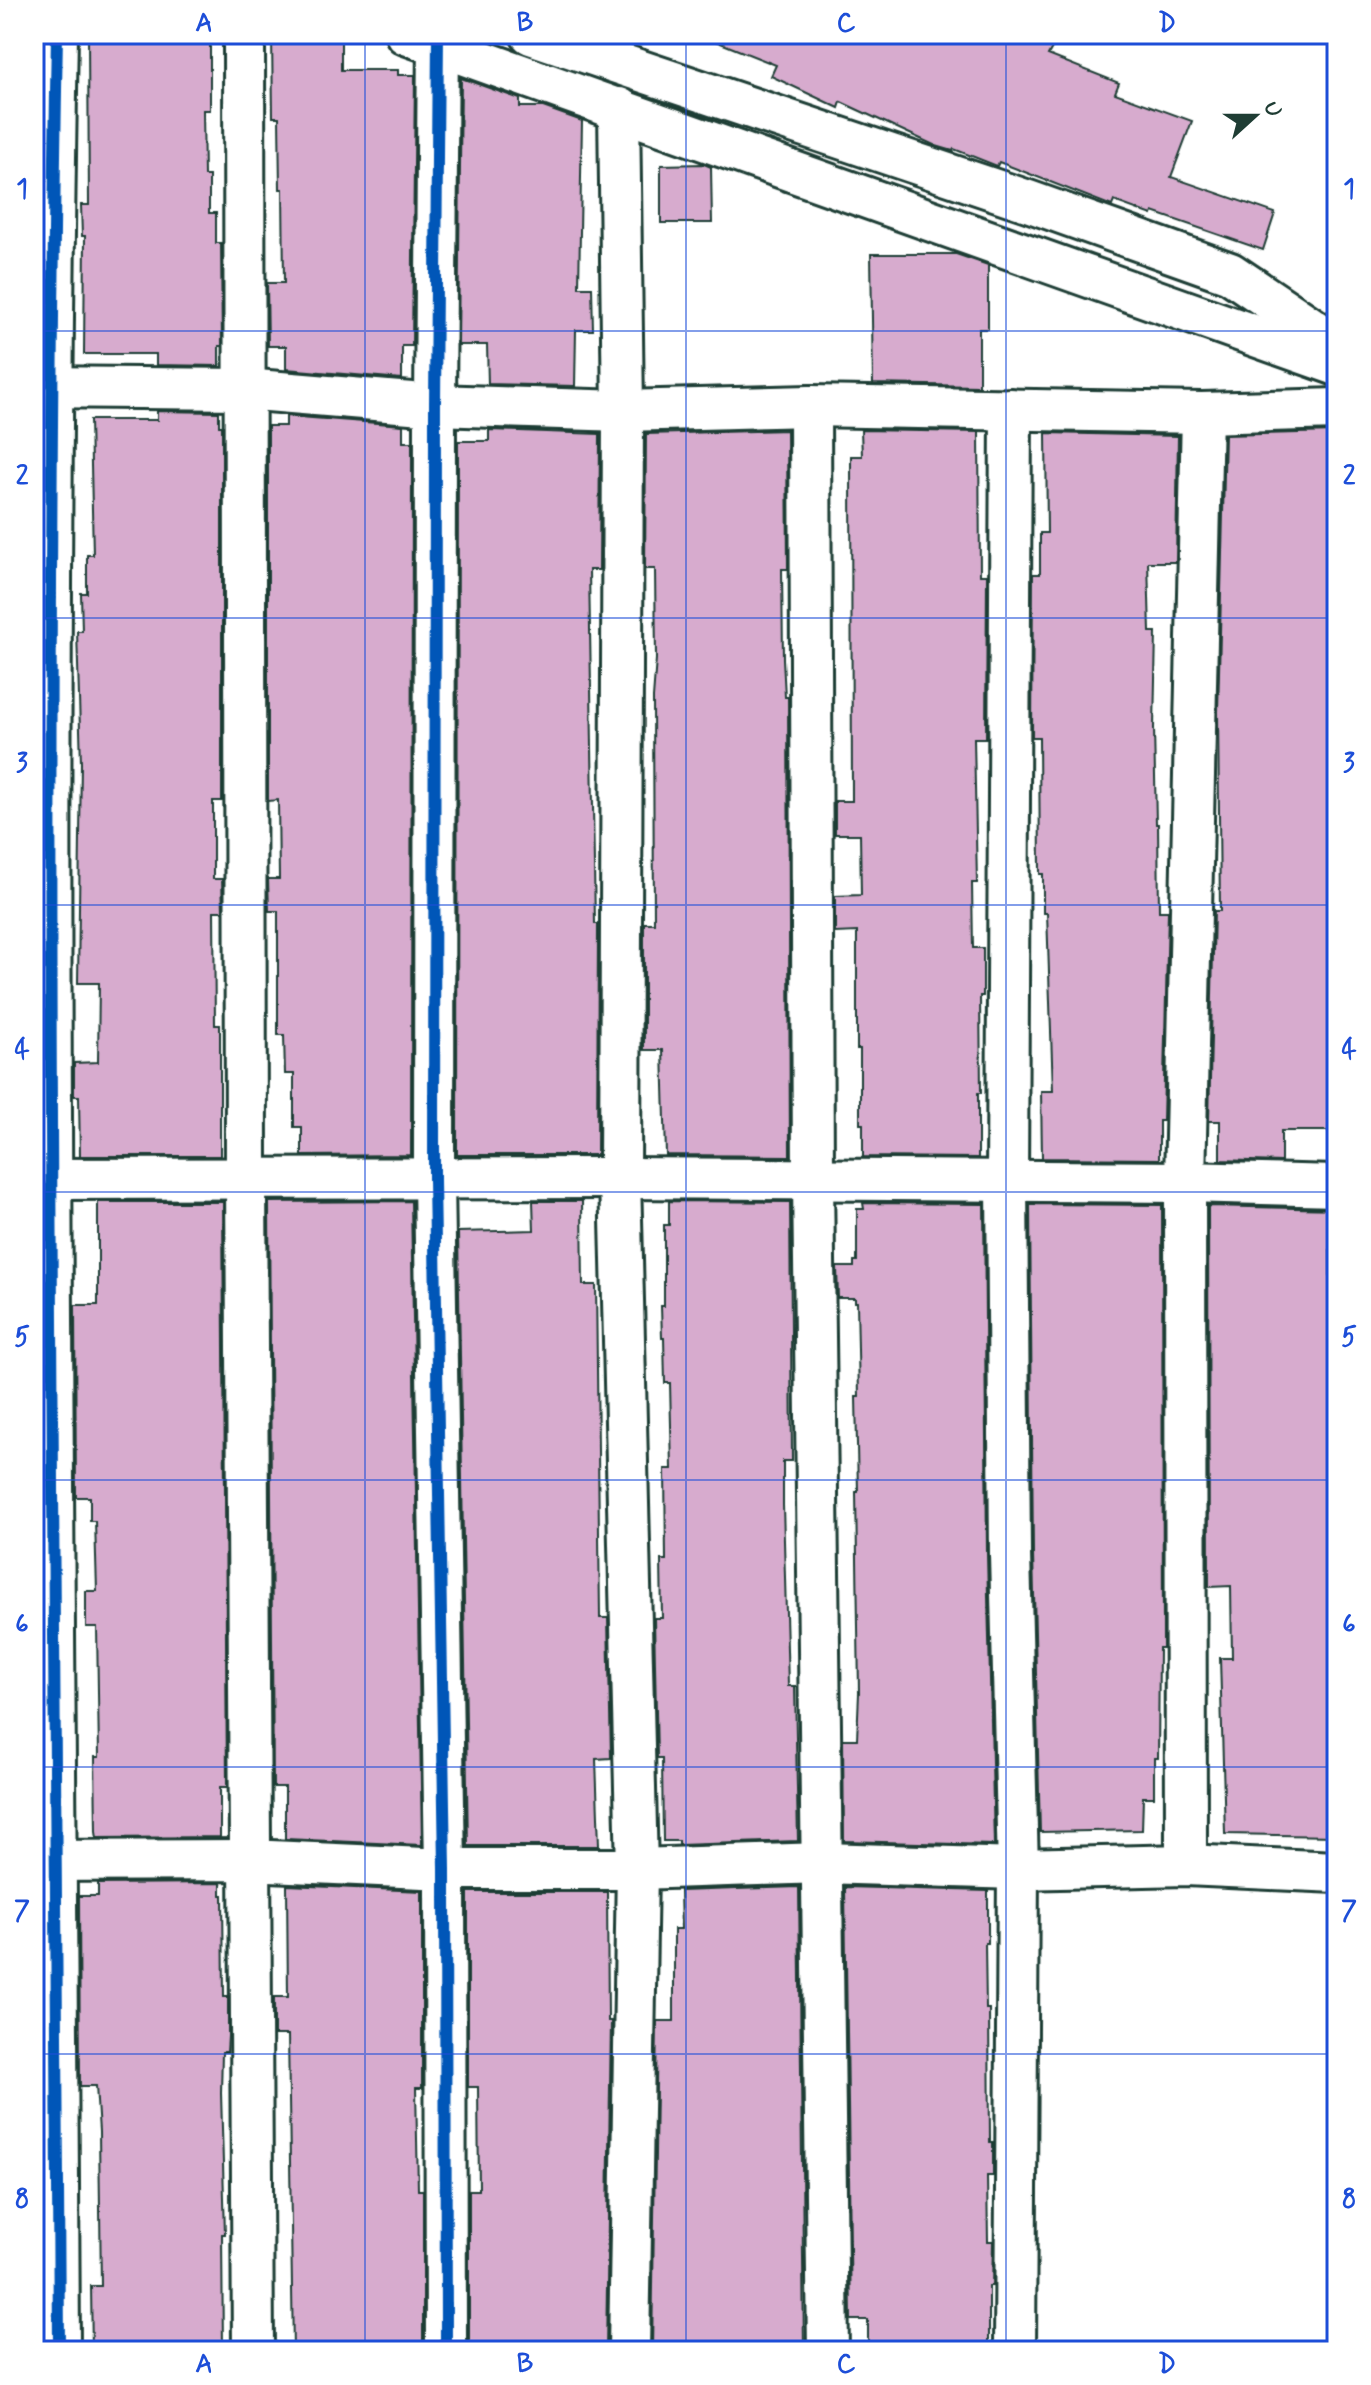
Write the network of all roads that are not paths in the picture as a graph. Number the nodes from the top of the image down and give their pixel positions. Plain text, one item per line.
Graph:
1 (57, 34) edge
2 (244, 34) edge
3 (531, 34) edge
4 (427, 38) edge
5 (619, 108) junction
6 (1337, 345) edge
7 (1337, 365) edge
8 (42, 387) edge
9 (244, 389) junction
10 (435, 405) junction
11 (810, 406) junction
12 (1011, 409) junction
13 (1337, 409) edge
14 (623, 411) junction
15 (1202, 413) junction
16 (246, 1178) junction
17 (620, 1178) junction
18 (42, 1179) edge
19 (434, 1180) junction
20 (813, 1181) junction
21 (1007, 1182) junction
22 (1185, 1182) junction
23 (1337, 1186) edge
24 (248, 1860) junction
25 (45, 1861) edge
26 (823, 1863) junction
27 (1186, 1865) junction
28 (445, 1869) junction
29 (637, 1869) junction
30 (1018, 1869) junction
31 (1337, 1872) edge
32 (59, 2351) edge
33 (253, 2351) edge
34 (446, 2351) edge
35 (629, 2351) edge
36 (828, 2351) edge
37 (1015, 2351) edge

1 - 8 street
2 - 9 street
3 - 6 street
4 - 5 street
4 - 10 street
5 - 7 street
5 - 14 street
8 - 9 street
8 - 18 street
9 - 10 street
9 - 16 street
10 - 14 street
10 - 19 street
11 - 12 street
11 - 14 street
11 - 20 street
12 - 15 street
12 - 21 street
13 - 15 street
14 - 17 street
15 - 22 street
16 - 18 street
16 - 19 street
16 - 24 street
17 - 19 street
17 - 20 street
17 - 29 street
18 - 25 street
19 - 28 street
20 - 21 street
20 - 26 street
21 - 22 street
21 - 30 street
22 - 23 street
22 - 27 street
24 - 25 street
24 - 28 street
24 - 33 street
25 - 32 street
26 - 29 street
26 - 30 street
26 - 36 street
27 - 30 street
27 - 31 street
28 - 29 street
28 - 34 street
29 - 35 street
30 - 37 street

